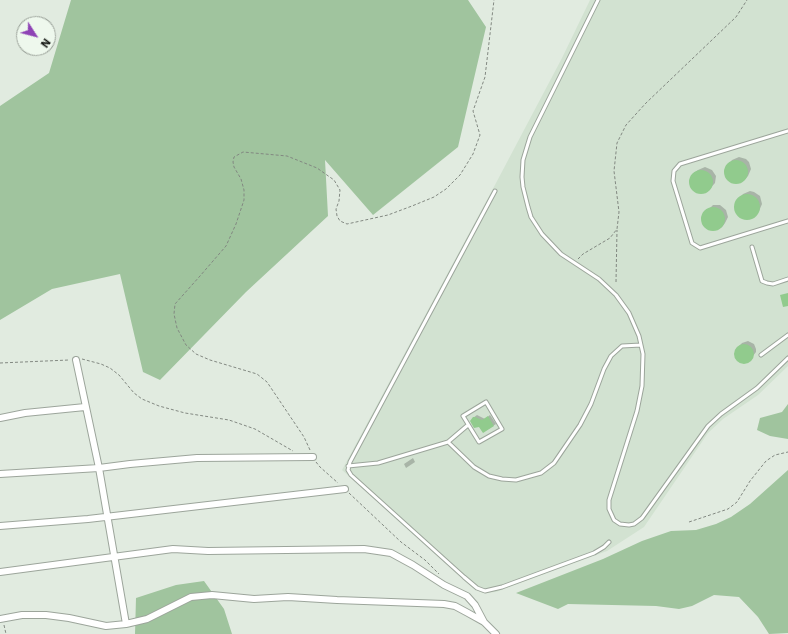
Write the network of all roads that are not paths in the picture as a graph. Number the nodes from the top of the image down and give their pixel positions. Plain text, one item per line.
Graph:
1 (598, 0) edge
2 (788, 131) edge
3 (495, 191) dead end
4 (788, 221) edge
5 (752, 247) dead end
6 (788, 278) edge
7 (788, 335) edge
8 (641, 345) junction
9 (761, 355) dead end
10 (788, 358) edge
11 (76, 360) road end
12 (85, 407) junction
13 (0, 418) edge
14 (468, 425) junction
15 (448, 442) junction
16 (313, 457) road end
17 (348, 466) junction
18 (99, 468) junction
19 (0, 474) edge
20 (345, 489) road end
21 (108, 516) junction
22 (0, 526) edge
23 (609, 542) dead end
24 (115, 557) junction
25 (0, 572) edge
26 (2, 618) edge
27 (484, 622) junction
28 (126, 624) junction
29 (496, 634) edge

1 - 8 lane
2 - 4 lane
3 - 17 lane
5 - 6 lane
7 - 9 lane
8 - 10 lane
8 - 15 lane
11 - 12 street
12 - 13 street
12 - 18 street
14 - 14 lane
14 - 15 lane
15 - 17 lane
16 - 18 street
17 - 23 lane
18 - 19 street
18 - 21 street
20 - 21 street
21 - 22 street
21 - 24 street
24 - 25 street
24 - 27 street
24 - 28 street
26 - 28 street
27 - 28 street
27 - 29 street

